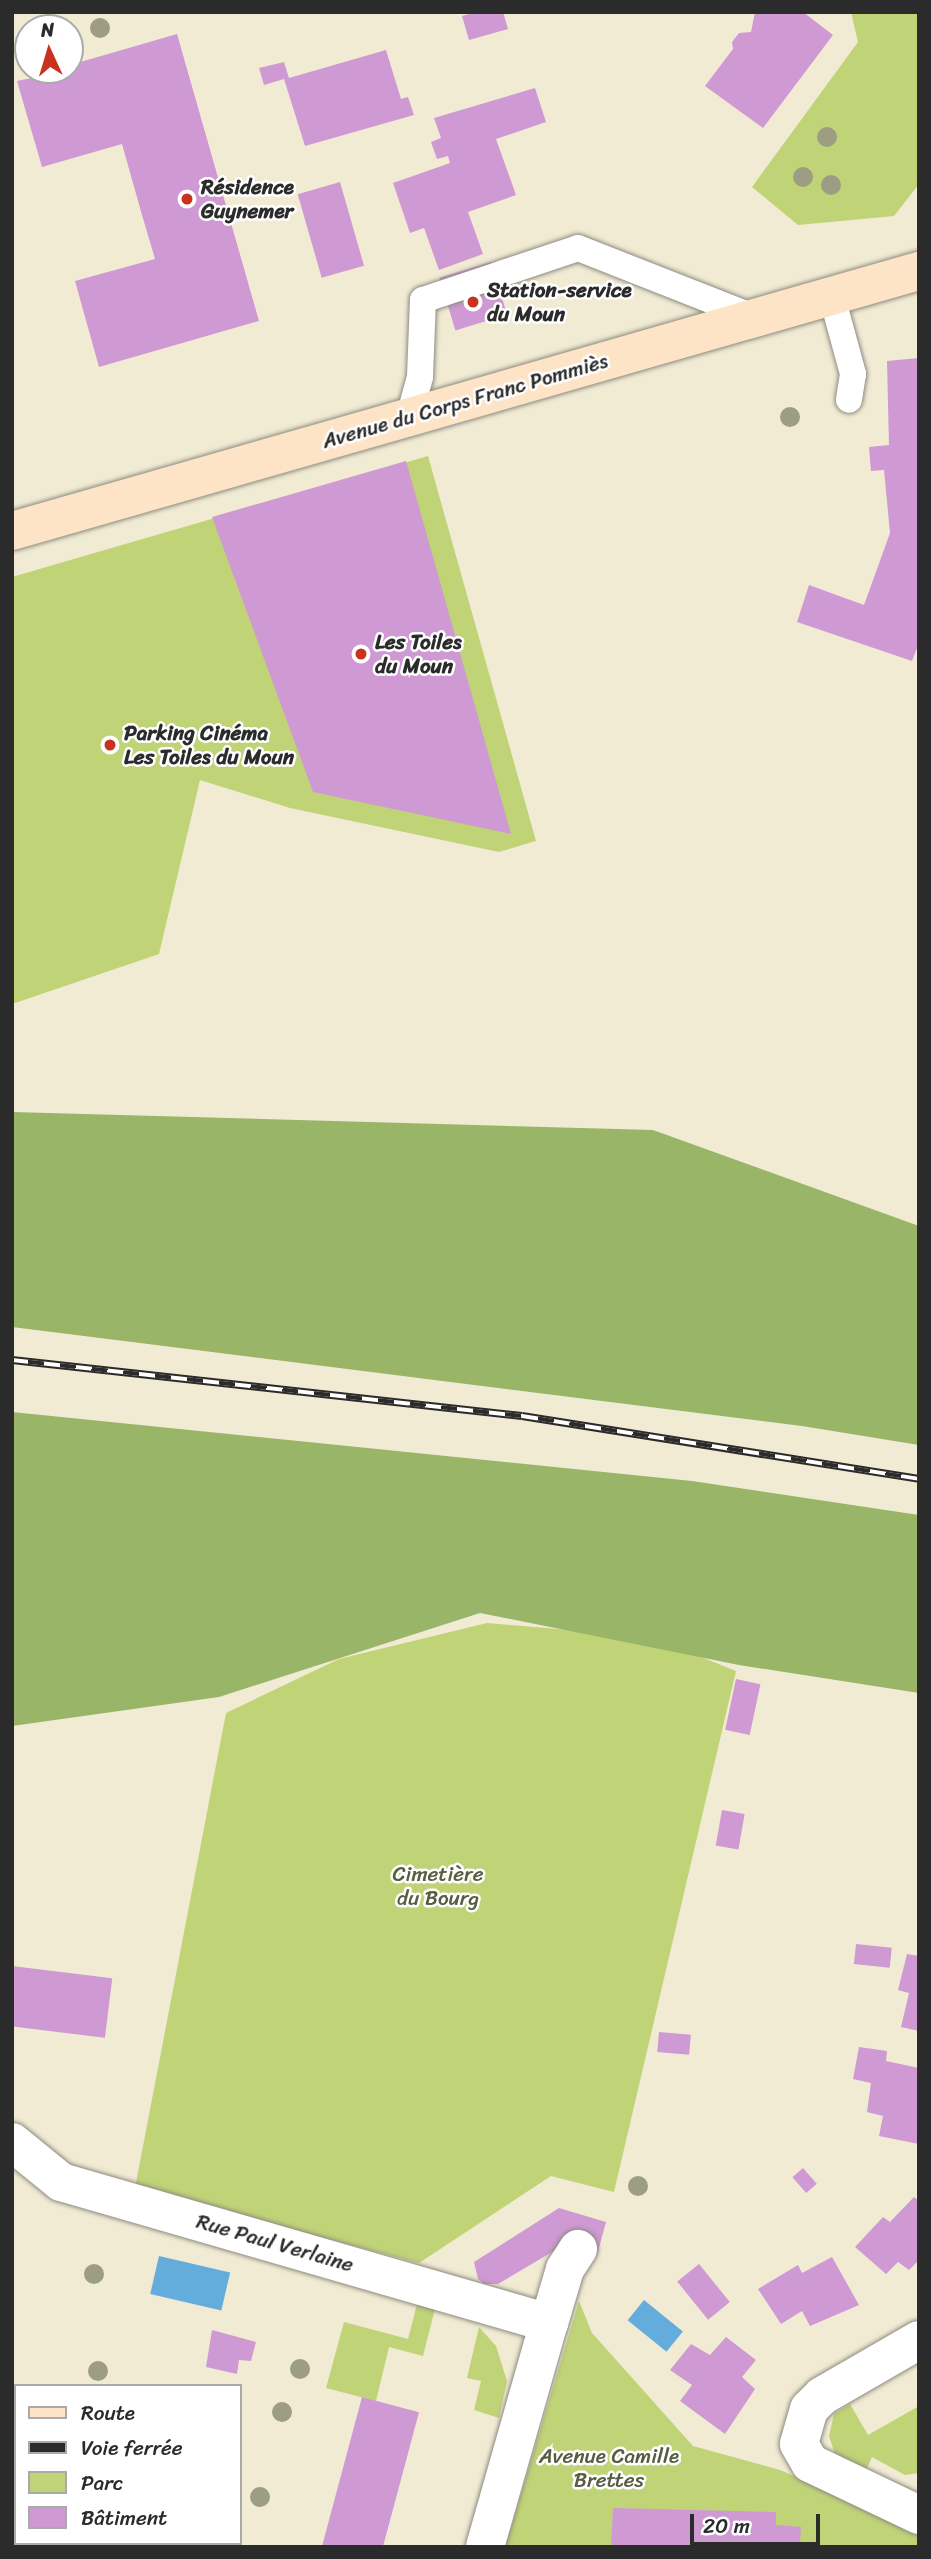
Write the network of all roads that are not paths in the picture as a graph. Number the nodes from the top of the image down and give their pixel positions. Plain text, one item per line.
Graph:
1 (919, 271) edge
2 (832, 297) junction
3 (756, 318) junction
4 (849, 400) dead end
5 (409, 417) junction
6 (12, 531) edge
7 (12, 2142) edge
8 (578, 2249) dead end
9 (549, 2322) junction
10 (919, 2340) edge
11 (919, 2515) edge
12 (485, 2547) edge

1 - 2 main road, Avenue du Corps Franc Pommiès
2 - 3 main road, Avenue du Corps Franc Pommiès
2 - 4 lane
3 - 5 main road, Avenue du Corps Franc Pommiès
3 - 5 lane
5 - 6 main road, Avenue du Corps Franc Pommiès
7 - 9 street, Rue Paul Verlaine
8 - 9 street
9 - 12 street
10 - 11 street

